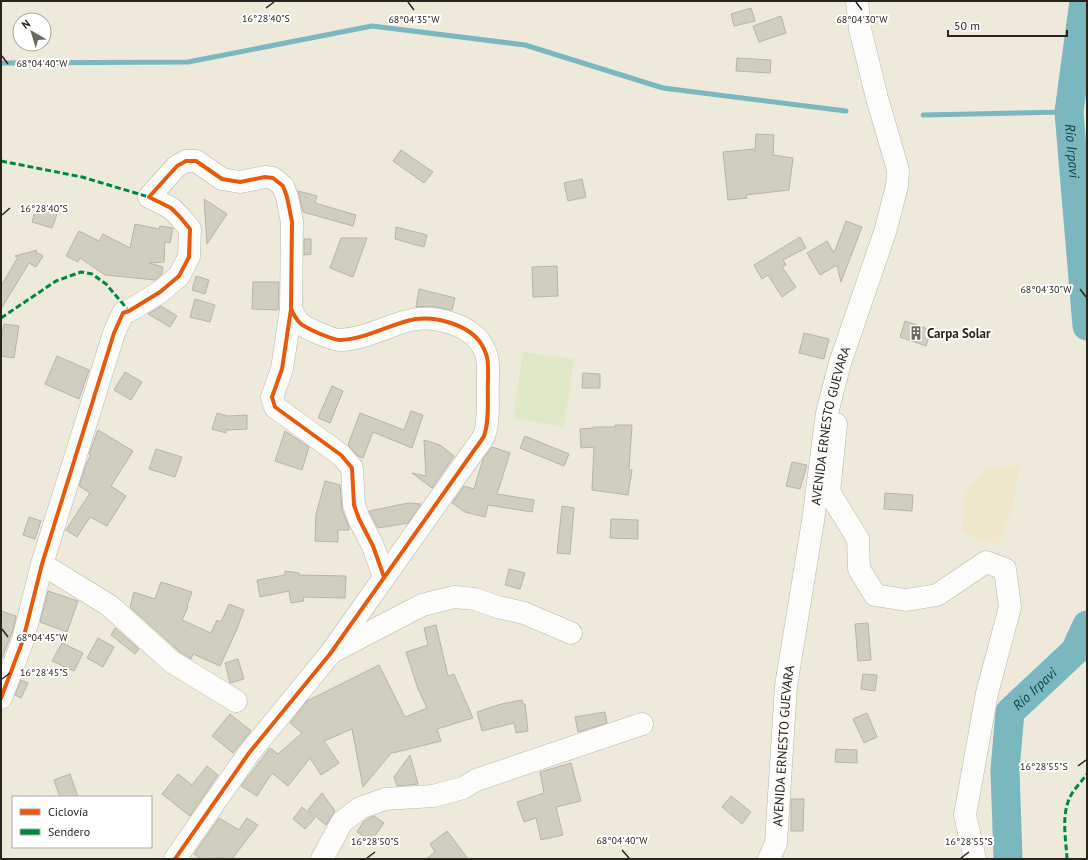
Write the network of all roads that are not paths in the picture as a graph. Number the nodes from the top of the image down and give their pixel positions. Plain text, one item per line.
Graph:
1 (857, 1) edge
2 (290, 309) junction
3 (836, 379) junction
4 (42, 564) junction
5 (384, 577) junction
6 (571, 633) dead end
7 (330, 654) junction
8 (1, 698) edge
9 (236, 701) dead end
10 (642, 724) dead end
11 (175, 859) edge
12 (322, 859) edge
13 (769, 859) edge
14 (975, 859) edge

1 - 3 street, AVENIDA ERNESTO GUEVARA
2 - 4 street
2 - 5 street
2 - 5 street
3 - 13 street, AVENIDA ERNESTO GUEVARA
3 - 14 street
4 - 8 street
4 - 9 street
5 - 7 street
6 - 7 street
7 - 11 street
10 - 12 street

